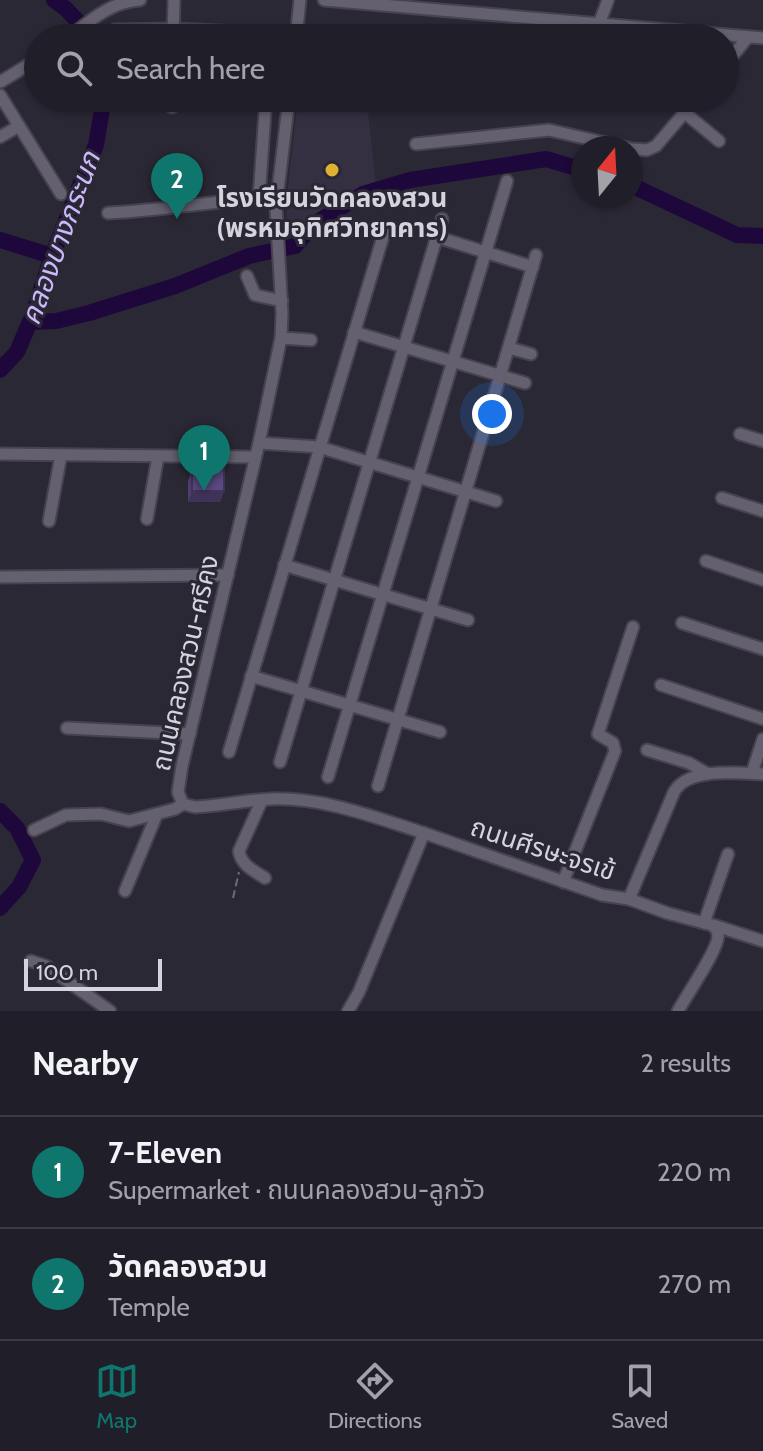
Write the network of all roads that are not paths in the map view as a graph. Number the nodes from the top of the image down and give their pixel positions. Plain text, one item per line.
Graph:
1 (140, 0) edge
2 (174, 0) edge
3 (300, 0) edge
4 (324, 0) edge
5 (608, 0) edge
6 (576, 22) joint
7 (86, 24) edge
8 (173, 24) edge
9 (297, 24) edge
10 (599, 24) joint
11 (739, 37) edge
12 (748, 37) junction
13 (763, 38) edge
14 (739, 48) edge
15 (24, 68) edge
16 (0, 82) edge
17 (0, 95) edge
18 (265, 112) edge
19 (287, 112) edge
20 (685, 113) joint
21 (19, 126) junction
22 (572, 136) edge
23 (0, 137) edge
24 (719, 141) dead end
25 (416, 144) dead end
26 (643, 149) edge
27 (507, 181) dead end
28 (61, 194) dead end
29 (277, 197) junction
30 (259, 198) junction
31 (108, 213) dead end
32 (442, 219) dead end
33 (385, 230) dead end
34 (437, 237) junction
35 (486, 252) junction
36 (247, 276) dead end
37 (282, 301) junction
38 (354, 332) junction
39 (281, 338) junction
40 (311, 340) dead end
41 (404, 348) junction
42 (509, 348) junction
43 (531, 354) dead end
44 (453, 362) junction
45 (501, 376) junction
46 (525, 383) dead end
47 (740, 434) dead end
48 (763, 441) edge
49 (259, 443) junction
50 (319, 447) junction
51 (0, 454) edge
52 (61, 455) junction
53 (158, 456) junction
54 (255, 457) junction
55 (369, 462) junction
56 (417, 476) junction
57 (467, 492) junction
58 (722, 498) dead end
59 (496, 501) dead end
60 (763, 511) edge
61 (147, 519) dead end
62 (49, 521) dead end
63 (706, 561) dead end
64 (284, 565) junction
65 (228, 575) junction
66 (0, 577) edge
67 (763, 580) edge
68 (334, 581) junction
69 (382, 595) junction
70 (431, 609) junction
71 (468, 620) dead end
72 (682, 623) dead end
73 (633, 627) dead end
74 (763, 649) edge
75 (251, 676) junction
76 (661, 685) dead end
77 (301, 691) junction
78 (349, 705) junction
79 (398, 719) junction
80 (763, 719) edge
81 (67, 728) dead end
82 (440, 732) dead end
83 (190, 734) junction
84 (763, 739) edge
85 (647, 750) dead end
86 (229, 752) dead end
87 (280, 762) dead end
88 (757, 774) edge
89 (708, 775) junction
90 (328, 777) dead end
91 (378, 786) dead end
92 (262, 800) junction
93 (183, 804) junction
94 (157, 814) junction
95 (34, 830) dead end
96 (424, 833) junction
97 (728, 854) dead end
98 (265, 878) dead end
99 (563, 882) junction
100 (125, 891) dead end
101 (629, 899) junction
102 (708, 924) junction
103 (763, 941) edge
104 (31, 961) dead end
105 (110, 1011) edge
106 (348, 1011) edge
107 (678, 1011) edge

1 - 7 street
2 - 8 street
3 - 9 street
4 - 6 street
5 - 10 street
6 - 10 street
11 - 12 street
12 - 13 street
12 - 14 street
15 - 16 street
17 - 21 street
18 - 30 street
19 - 29 street, ถนนคลองสวน-ศรีคง
20 - 24 street
20 - 26 street
21 - 23 street
21 - 28 street
22 - 25 street
27 - 35 street
29 - 30 street
29 - 37 street, ถนนคลองสวน-ศรีคง
30 - 31 street
32 - 34 street
33 - 38 street
34 - 35 street
34 - 41 street
35 - 42 street
35 - 44 street
36 - 37 street
37 - 39 street, ถนนคลองสวน-ศรีคง
38 - 41 street
38 - 50 street
39 - 40 street
39 - 49 street, ถนนคลองสวน-ศรีคง
41 - 44 street
41 - 55 street
42 - 43 street
42 - 45 street
44 - 45 street
44 - 56 street
45 - 46 street
45 - 57 street
47 - 48 street
49 - 50 street
49 - 54 street, ถนนคลองสวน-ศรีคง
50 - 55 street
50 - 64 street
51 - 52 street
52 - 53 street
52 - 62 street
53 - 54 street
53 - 61 street
54 - 65 street, ถนนคลองสวน-ศรีคง
55 - 56 street
55 - 68 street
56 - 57 street
56 - 69 street
57 - 59 street
57 - 70 street
58 - 60 street
63 - 67 street
64 - 68 street
64 - 75 street
65 - 66 street
65 - 83 street, ถนนคลองสวน-ศรีคง
68 - 69 street
68 - 77 street
69 - 70 street
69 - 78 street
70 - 71 street
70 - 79 street
72 - 74 street
73 - 99 street
75 - 77 street
75 - 86 street
76 - 80 street
77 - 78 street
77 - 87 street
78 - 79 street
78 - 90 street
79 - 82 street
79 - 91 street
81 - 83 street
83 - 93 street, ถนนคลองสวน-ศรีคง
84 - 88 street
85 - 89 street
88 - 89 street, ถนนศีรษะจรเข้
89 - 101 street, ถนนศีรษะจรเข้
92 - 93 street, ถนนคลองสวน-ศรีคง
92 - 96 street, ถนนคลองสวน-ศรีคง
92 - 98 street
93 - 94 street
94 - 95 street
94 - 100 street
96 - 99 street, ถนนศีรษะจรเข้
96 - 106 street
97 - 102 street
99 - 101 street, ถนนศีรษะจรเข้
101 - 102 street
102 - 103 street
102 - 107 street
104 - 105 street

